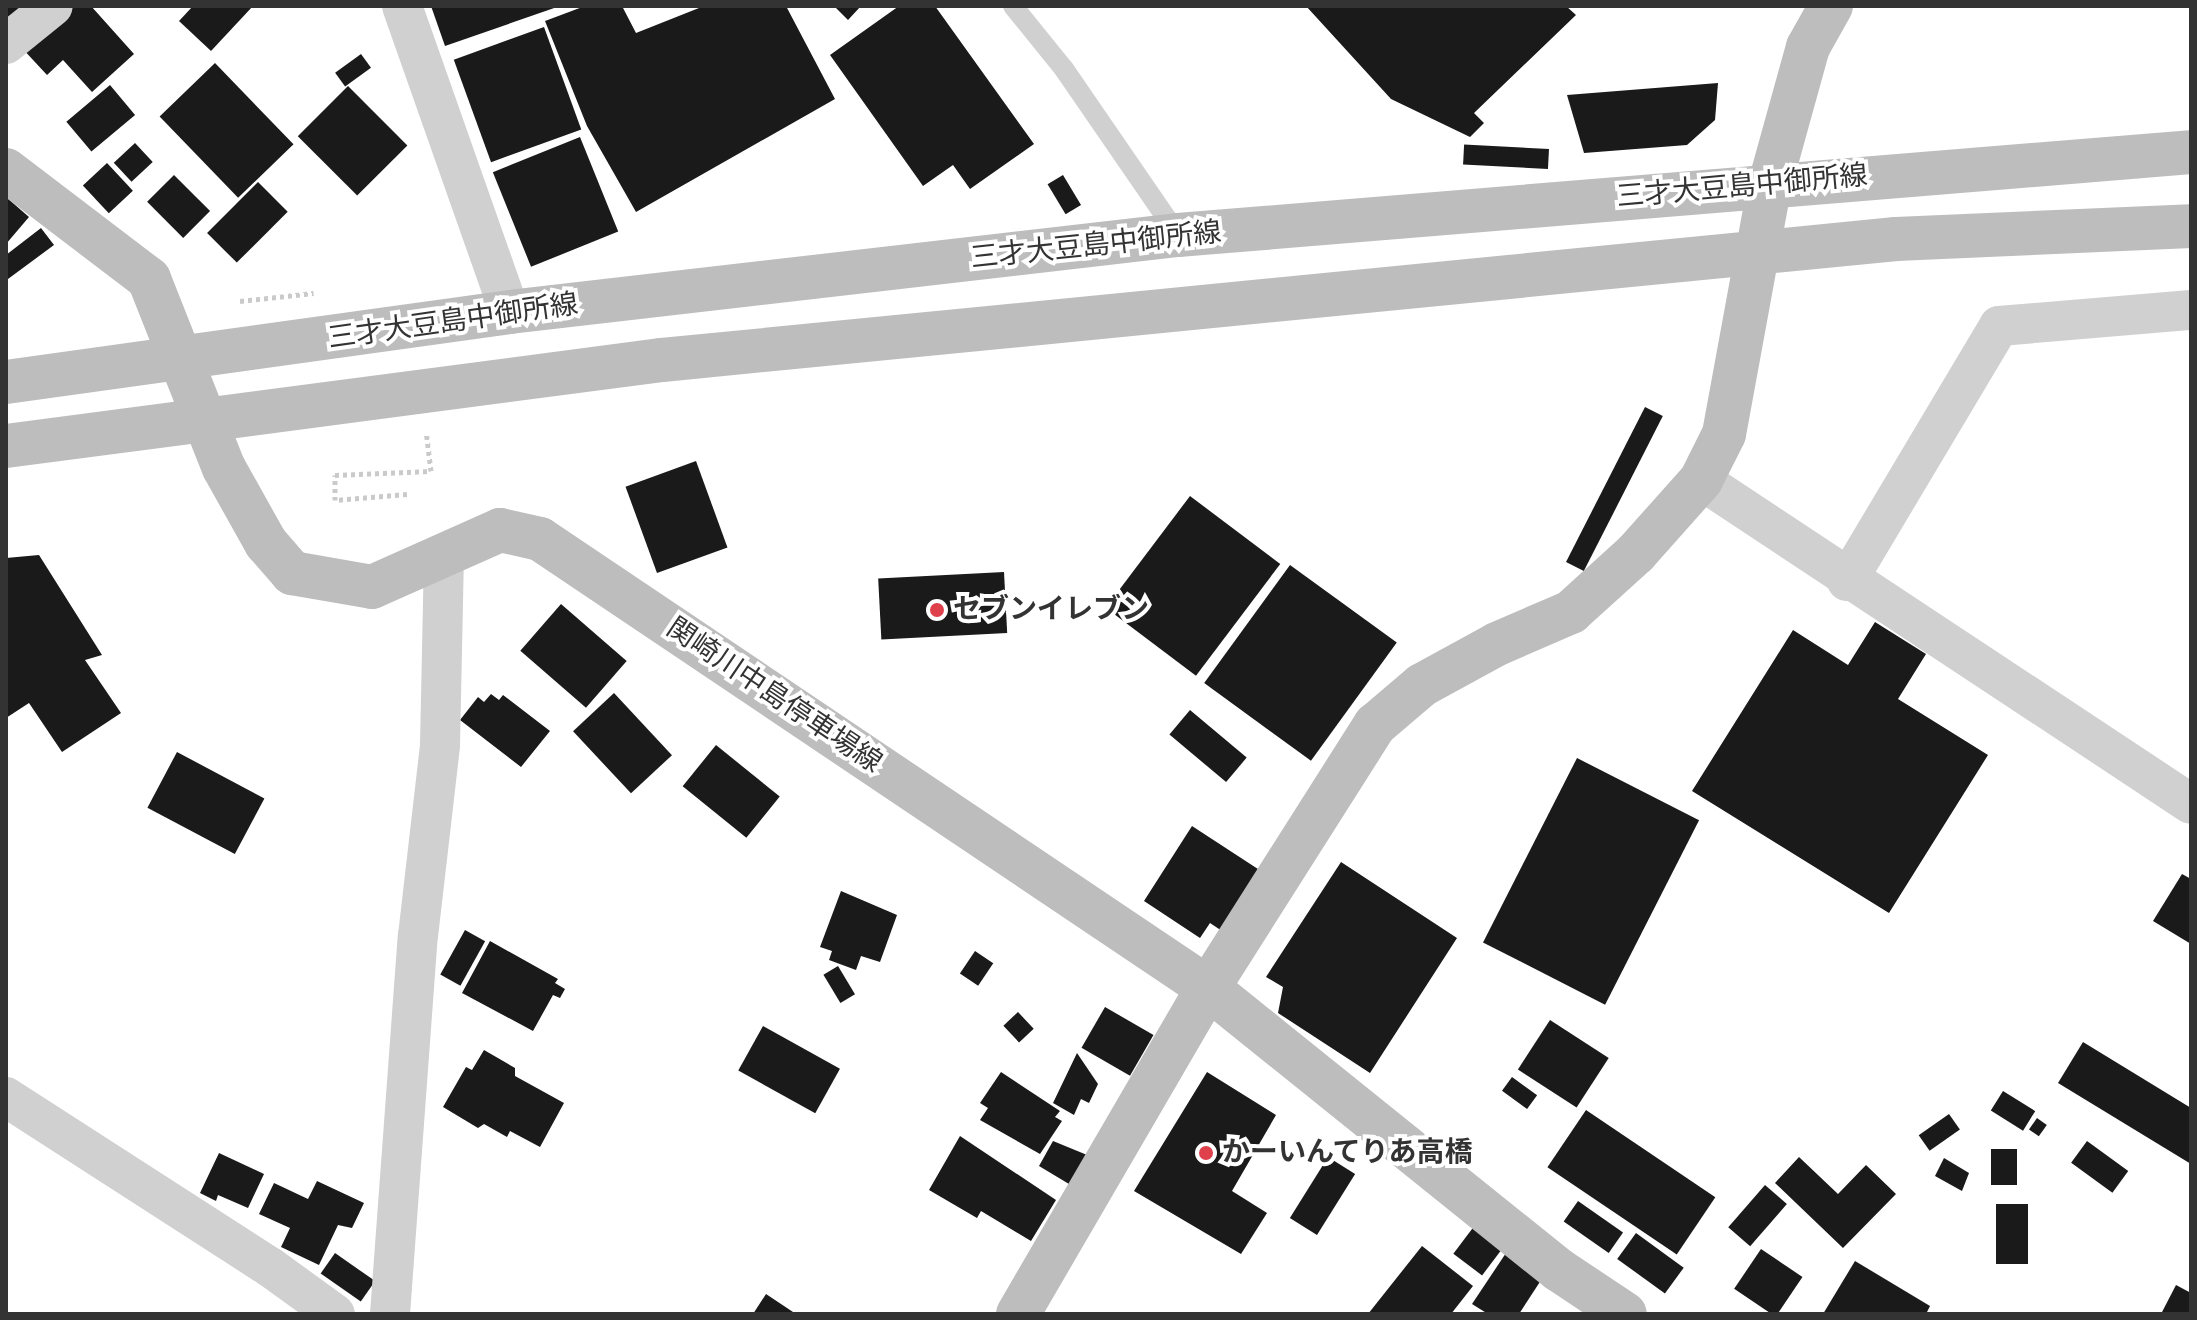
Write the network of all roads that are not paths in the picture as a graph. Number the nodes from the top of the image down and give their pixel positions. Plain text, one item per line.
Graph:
1 (53, 6) edge
2 (402, 6) edge
3 (1013, 6) edge
4 (1831, 6) edge
5 (6, 44) edge
6 (2191, 152) edge
7 (6, 170) edge
8 (1770, 184) junction
9 (2191, 226) edge
10 (1178, 235) junction
11 (1757, 252) junction
12 (2191, 310) edge
13 (510, 312) junction
14 (185, 359) junction
15 (6, 382) edge
16 (209, 421) junction
17 (6, 446) edge
18 (1701, 480) junction
19 (444, 555) junction
20 (1847, 581) junction
21 (2191, 804) edge
22 (1208, 988) junction
23 (6, 1097) edge
24 (335, 1314) edge
25 (390, 1314) edge
26 (1018, 1314) edge
27 (1625, 1314) edge

1 - 5 street
2 - 13 street
3 - 10 lane
4 - 8 main road
6 - 8 main road, 三才大豆島中御所線
7 - 14 main road, 関崎川中島停車場線
8 - 10 main road, 三才大豆島中御所線
8 - 11 main road
9 - 11 main road
10 - 13 main road, 三才大豆島中御所線
11 - 16 main road
11 - 18 main road
12 - 20 street
13 - 14 main road, 三才大豆島中御所線
14 - 15 main road, 三才大豆島中御所線
14 - 16 main road, 関崎川中島停車場線
16 - 17 main road
16 - 19 main road, 関崎川中島停車場線
18 - 20 street
18 - 22 main road
19 - 22 main road, 関崎川中島停車場線
19 - 25 street
20 - 21 street
22 - 26 main road
22 - 27 main road, 関崎川中島停車場線
23 - 24 street

